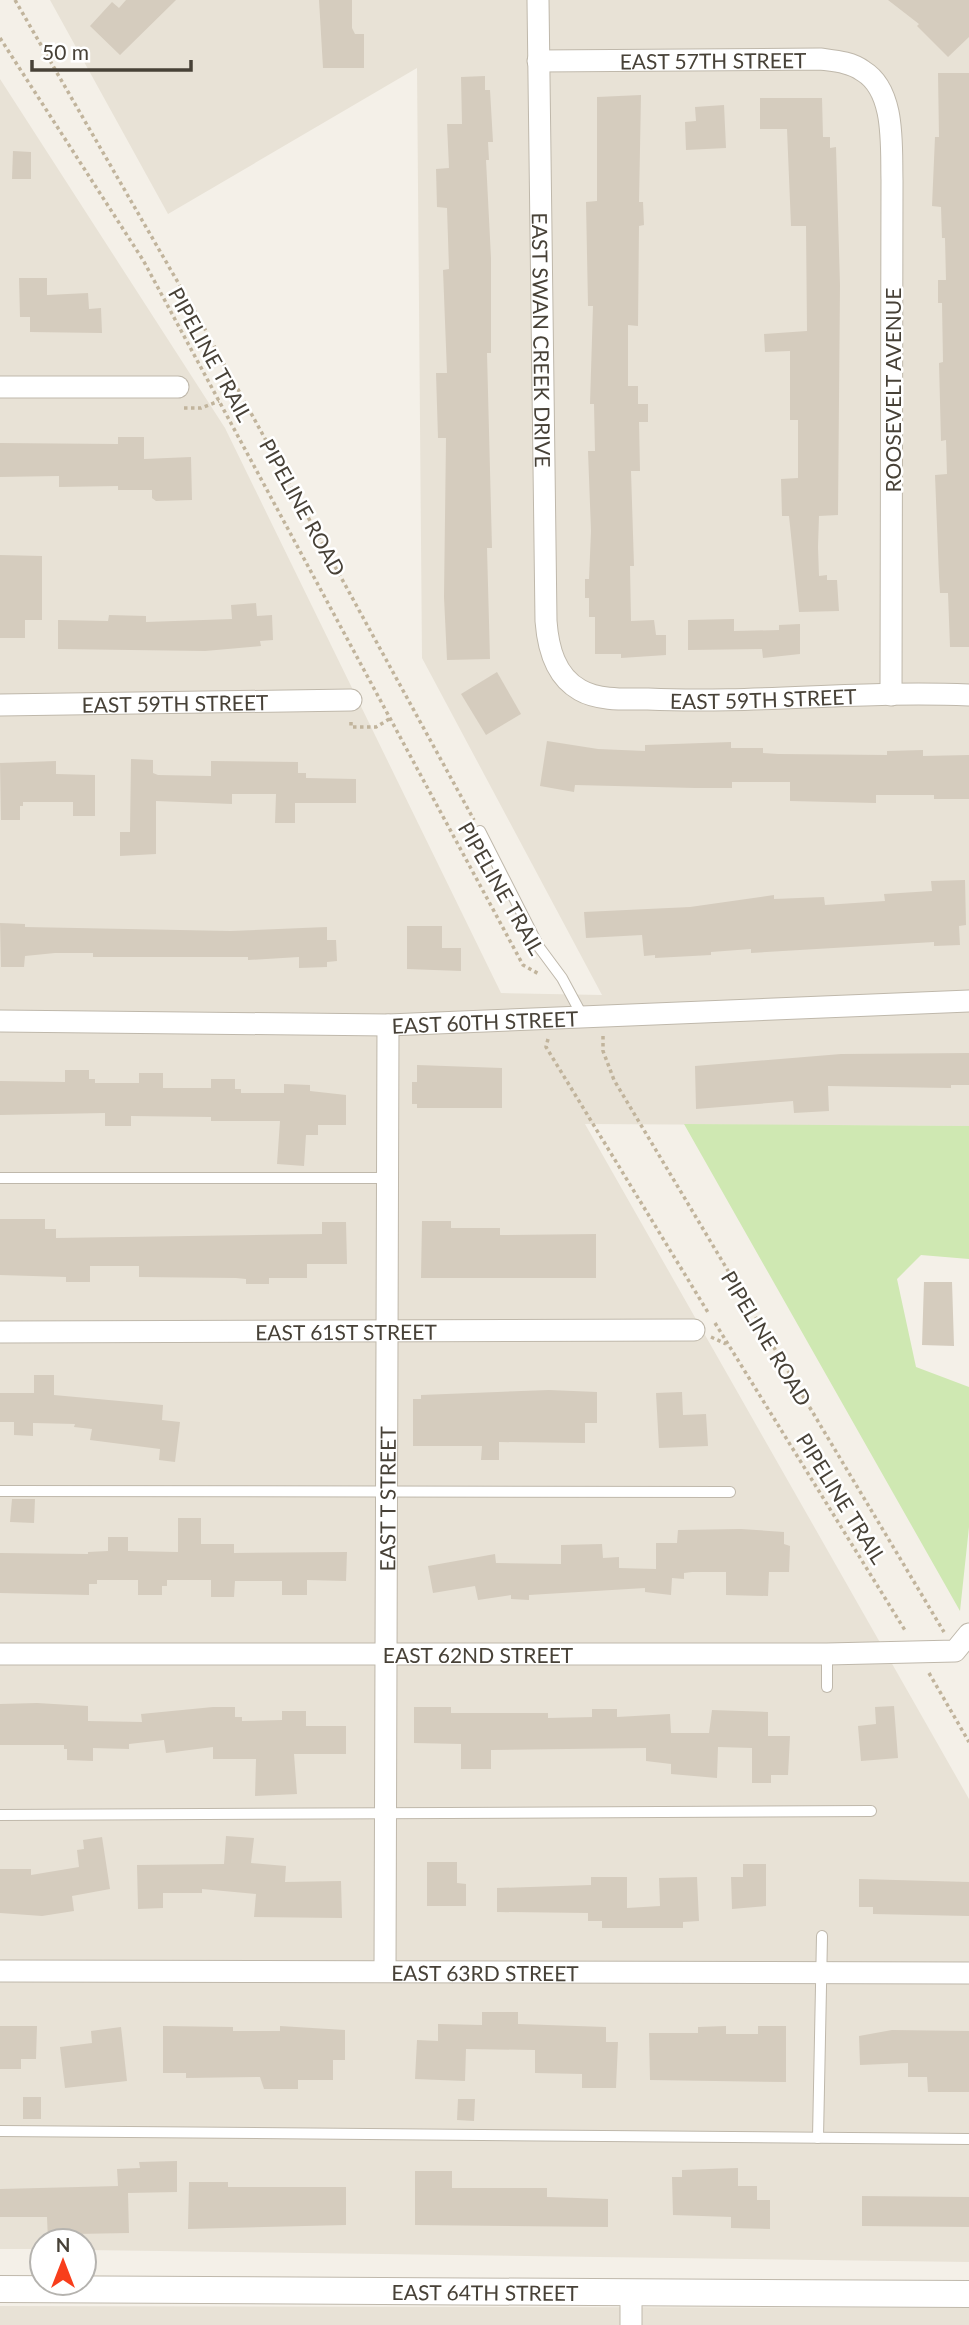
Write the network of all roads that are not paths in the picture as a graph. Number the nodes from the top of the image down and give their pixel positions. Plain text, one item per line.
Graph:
1 (538, 0) edge
2 (538, 61) junction
3 (878, 86) joint
4 (0, 387) edge
5 (178, 387) dead end
6 (564, 677) joint
7 (891, 695) junction
8 (969, 695) edge
9 (351, 701) road end
10 (0, 705) edge
11 (480, 831) road end
12 (969, 1000) edge
13 (593, 1017) junction
14 (0, 1021) edge
15 (387, 1025) junction
16 (0, 1178) edge
17 (387, 1178) junction
18 (694, 1330) dead end
19 (0, 1332) edge
20 (387, 1332) junction
21 (0, 1491) edge
22 (387, 1492) junction
23 (730, 1492) dead end
24 (969, 1634) edge
25 (0, 1654) edge
26 (386, 1654) junction
27 (827, 1654) junction
28 (827, 1688) dead end
29 (871, 1811) dead end
30 (0, 1815) edge
31 (386, 1815) junction
32 (822, 1936) dead end
33 (0, 1971) edge
34 (385, 1971) junction
35 (822, 1972) junction
36 (969, 1973) edge
37 (0, 2131) edge
38 (818, 2138) junction
39 (969, 2139) edge
40 (0, 2289) edge
41 (631, 2293) junction
42 (969, 2294) edge
43 (631, 2325) edge

1 - 2 street, EAST SWAN CREEK DRIVE
2 - 3 street, EAST 57TH STREET
2 - 6 street, EAST SWAN CREEK DRIVE
3 - 7 street, ROOSEVELT AVENUE
4 - 5 street
6 - 7 street, EAST 59TH STREET
7 - 8 street, EAST 59TH STREET
9 - 10 street, EAST 59TH STREET
11 - 13 lane
12 - 13 street, EAST 60TH STREET
13 - 15 street, EAST 60TH STREET
14 - 15 street, EAST 60TH STREET
15 - 17 street, EAST T STREET
16 - 17 lane
17 - 20 street, EAST T STREET
18 - 20 street, EAST 61ST STREET
19 - 20 street, EAST 61ST STREET
20 - 22 street, EAST T STREET
21 - 22 lane
22 - 23 lane
22 - 26 street, EAST T STREET
24 - 27 street, EAST 62ND STREET
25 - 26 street, EAST 62ND STREET
26 - 27 street, EAST 62ND STREET
26 - 31 street, EAST T STREET
27 - 28 lane
29 - 31 lane
30 - 31 lane
31 - 34 street, EAST T STREET
32 - 35 lane
33 - 34 street, EAST 63RD STREET
34 - 35 street, EAST 63RD STREET
35 - 36 street, EAST 63RD STREET
35 - 38 lane
37 - 38 lane
38 - 39 lane
40 - 41 street, EAST 64TH STREET
41 - 42 street, EAST 64TH STREET
41 - 43 street

